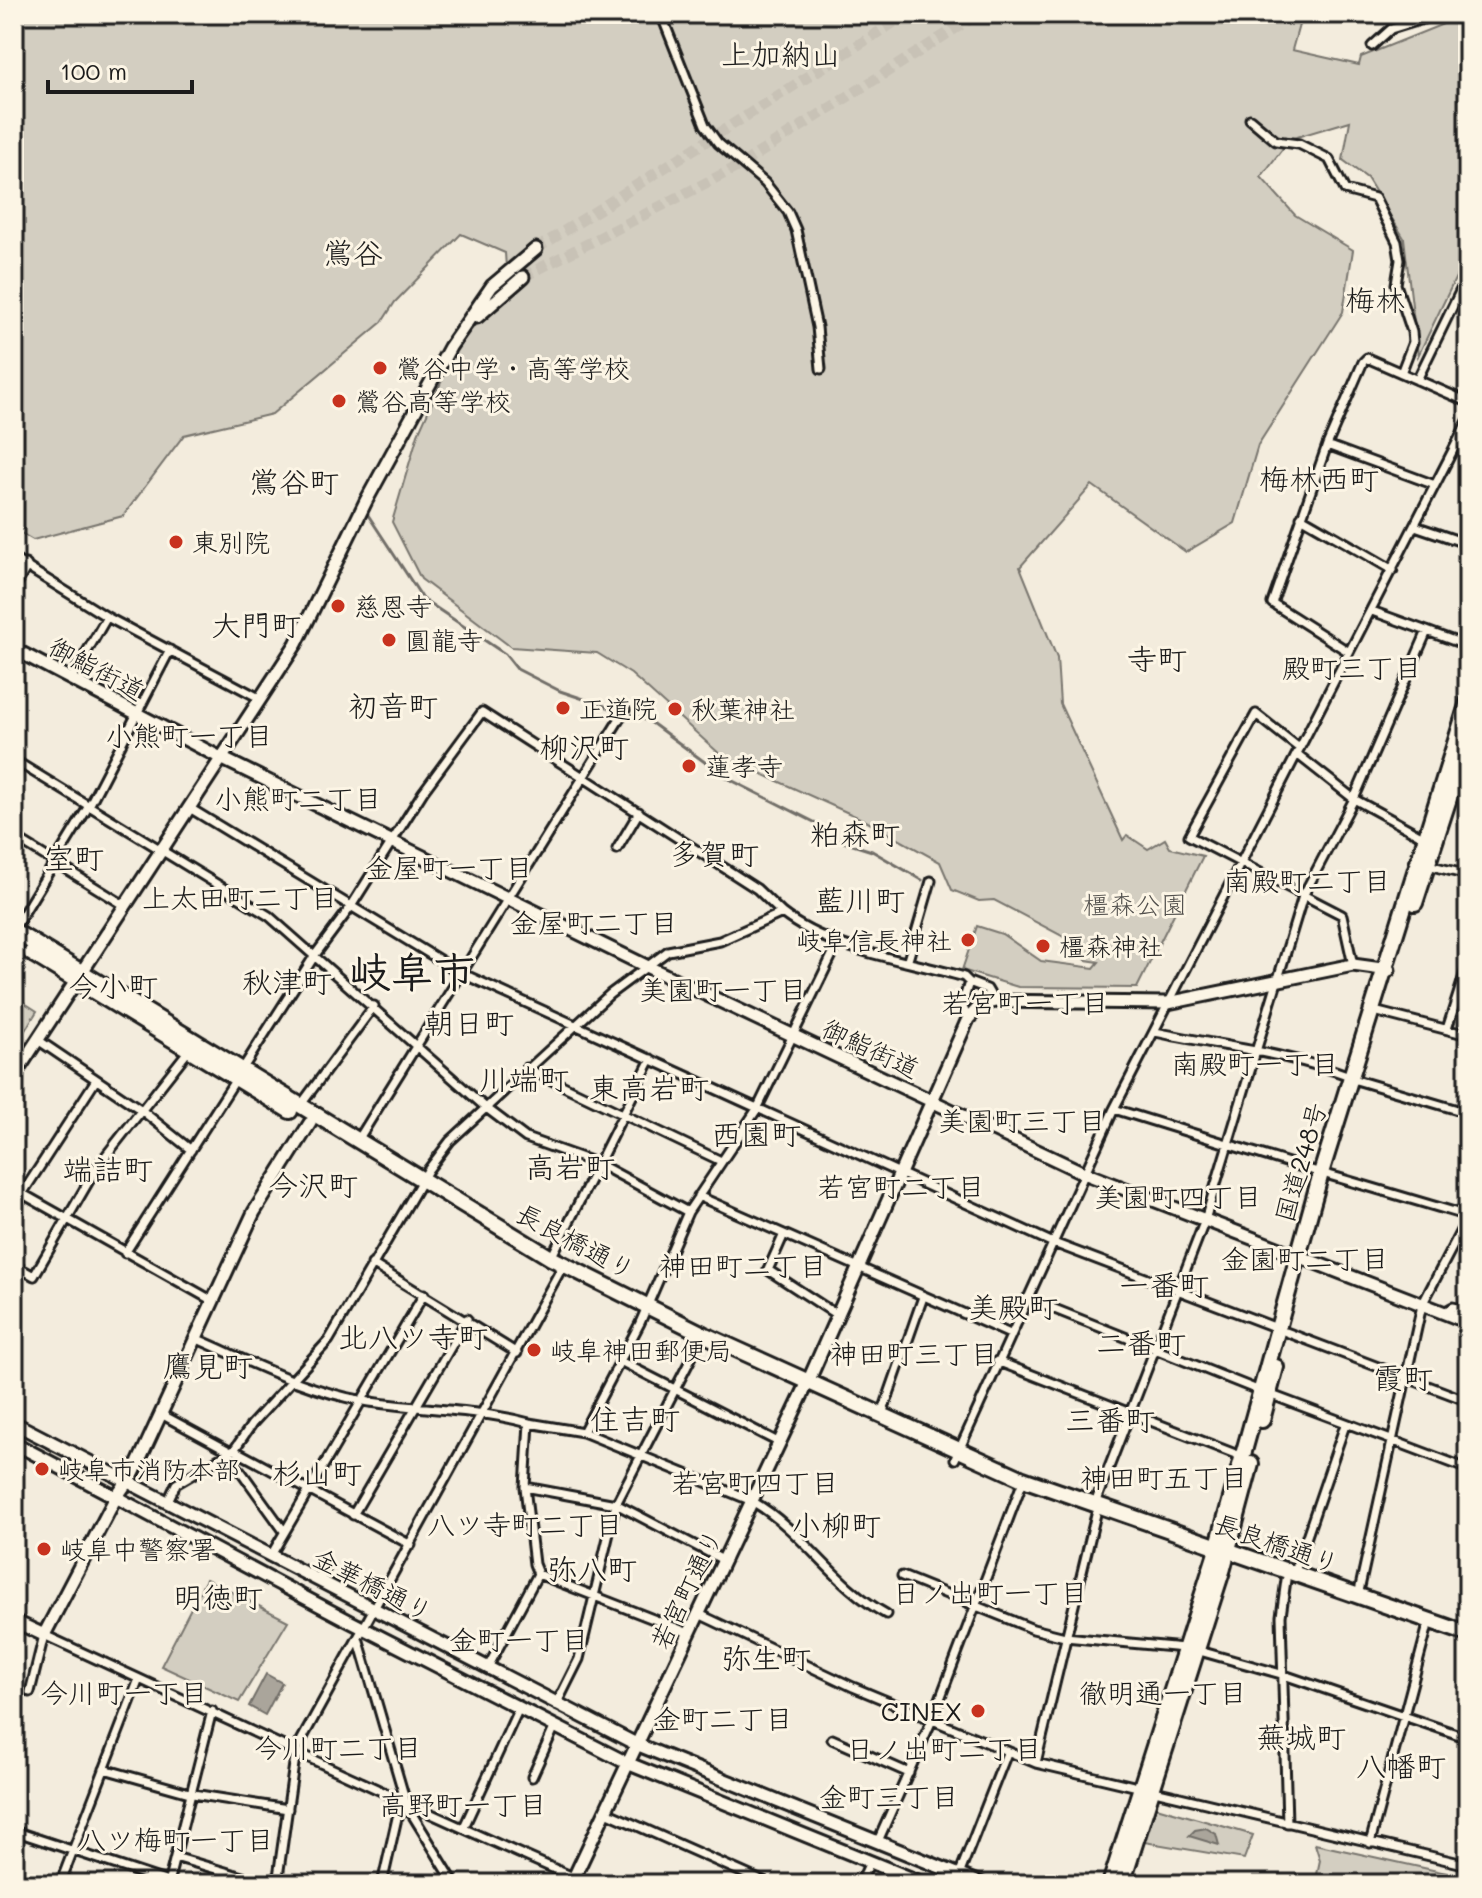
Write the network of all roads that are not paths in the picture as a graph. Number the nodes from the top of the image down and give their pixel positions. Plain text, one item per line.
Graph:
1 (661, 14) edge
2 (1439, 14) edge
3 (1372, 46) dead end
4 (1250, 119) dead end
5 (536, 249) tunnel mouth
6 (1468, 275) edge
7 (523, 277) tunnel mouth
8 (450, 347) junction
9 (821, 369) dead end
10 (1401, 373) junction
11 (1417, 380) junction
12 (1468, 402) edge
13 (1468, 421) edge
14 (1327, 445) junction
15 (1435, 485) junction
16 (1301, 517) junction
17 (1415, 526) junction
18 (1468, 544) edge
19 (14, 559) edge
20 (25, 566) junction
21 (1393, 570) junction
22 (14, 585) edge
23 (1372, 611) junction
24 (107, 617) junction
25 (1427, 631) junction
26 (1468, 646) edge
27 (14, 649) edge
28 (170, 650) junction
29 (1349, 652) junction
30 (71, 679) junction
31 (261, 699) junction
32 (1468, 702) edge
33 (625, 710) dead end
34 (139, 716) junction
35 (1468, 740) edge
36 (1298, 751) junction
37 (219, 757) junction
38 (14, 760) edge
39 (584, 777) junction
40 (1462, 786) edge
41 (1354, 799) junction
42 (90, 804) junction
43 (188, 807) junction
44 (639, 812) junction
45 (14, 837) edge
46 (1426, 838) junction
47 (392, 842) junction
48 (161, 847) junction
49 (617, 849) dead end
50 (56, 861) junction
51 (1241, 862) junction
52 (1428, 865) junction
53 (1468, 875) edge
54 (931, 881) dead end
55 (1303, 896) junction
56 (506, 897) junction
57 (124, 905) junction
58 (350, 908) junction
59 (782, 913) junction
60 (14, 930) edge
61 (14, 942) edge
62 (838, 943) junction
63 (315, 955) junction
64 (908, 960) junction
65 (1468, 963) edge
66 (1353, 965) junction
67 (648, 967) junction
68 (1387, 969) junction
69 (461, 973) junction
70 (78, 976) junction
71 (1274, 981) junction
72 (969, 982) junction
73 (994, 1001) junction
74 (1168, 1003) junction
75 (374, 1006) junction
76 (1378, 1012) junction
77 (968, 1019) junction
78 (575, 1026) junction
79 (1447, 1029) junction
80 (1155, 1032) junction
81 (792, 1035) junction
82 (1468, 1035) edge
83 (38, 1040) junction
84 (416, 1046) junction
85 (189, 1050) junction
86 (1253, 1053) junction
87 (651, 1059) junction
88 (526, 1068) junction
89 (238, 1074) junction
90 (14, 1076) edge
91 (1353, 1078) junction
92 (96, 1080) junction
93 (934, 1102) junction
94 (300, 1106) junction
95 (485, 1107) junction
96 (140, 1109) junction
97 (757, 1109) junction
98 (1114, 1109) junction
99 (1468, 1113) edge
100 (624, 1114) junction
101 (310, 1123) junction
102 (357, 1142) junction
103 (1227, 1143) junction
104 (191, 1150) junction
105 (721, 1161) junction
106 (599, 1164) junction
107 (901, 1173) junction
108 (1084, 1173) junction
109 (1325, 1174) junction
110 (421, 1185) junction
111 (18, 1192) edge
112 (698, 1196) junction
113 (688, 1212) junction
114 (1468, 1216) edge
115 (64, 1219) junction
116 (1205, 1220) junction
117 (784, 1234) junction
118 (1051, 1242) junction
119 (125, 1253) junction
120 (551, 1258) junction
121 (1302, 1258) junction
122 (372, 1264) junction
123 (14, 1265) edge
124 (859, 1268) junction
125 (560, 1271) junction
126 (1177, 1290) junction
127 (424, 1294) junction
128 (923, 1297) junction
129 (1027, 1298) junction
130 (213, 1301) junction
131 (1422, 1305) junction
132 (644, 1310) junction
133 (1468, 1310) edge
134 (1443, 1313) junction
135 (837, 1315) junction
136 (467, 1319) junction
137 (1468, 1322) edge
138 (1281, 1330) junction
139 (1010, 1334) junction
140 (195, 1338) junction
141 (700, 1341) junction
142 (1154, 1349) junction
143 (517, 1353) junction
144 (620, 1361) junction
145 (997, 1361) junction
146 (1407, 1377) junction
147 (292, 1379) junction
148 (806, 1386) junction
149 (675, 1390) junction
150 (1264, 1392) junction
151 (361, 1400) junction
152 (1468, 1401) edge
153 (416, 1407) junction
154 (485, 1411) junction
155 (1130, 1413) junction
156 (161, 1414) junction
157 (882, 1416) junction
158 (14, 1423) edge
159 (529, 1423) junction
160 (1345, 1425) junction
161 (583, 1432) junction
162 (14, 1443) edge
163 (780, 1443) junction
164 (1393, 1443) junction
165 (230, 1453) junction
166 (641, 1455) junction
167 (957, 1455) junction
168 (1243, 1457) junction
169 (1468, 1469) edge
170 (129, 1481) junction
171 (1021, 1486) junction
172 (525, 1487) junction
173 (307, 1491) junction
174 (115, 1499) junction
175 (168, 1501) junction
176 (752, 1501) junction
177 (616, 1504) junction
178 (1095, 1510) junction
179 (353, 1515) junction
180 (284, 1531) junction
181 (411, 1545) junction
182 (1221, 1553) junction
183 (270, 1557) junction
184 (725, 1561) junction
185 (326, 1568) dead end
186 (538, 1574) junction
187 (902, 1576) dead end
188 (1290, 1577) junction
189 (319, 1580) junction
190 (594, 1595) junction
191 (1358, 1596) junction
192 (975, 1608) junction
193 (376, 1609) junction
194 (699, 1614) junction
195 (886, 1614) dead end
196 (14, 1621) edge
197 (1427, 1629) junction
198 (689, 1633) junction
199 (1468, 1634) edge
200 (44, 1635) junction
201 (362, 1635) junction
202 (1065, 1637) junction
203 (1468, 1643) edge
204 (1190, 1649) junction
205 (487, 1669) junction
206 (1281, 1674) junction
207 (139, 1679) junction
208 (30, 1692) dead end
209 (556, 1705) junction
210 (519, 1708) junction
211 (212, 1711) junction
212 (1403, 1718) junction
213 (932, 1720) junction
214 (555, 1726) junction
215 (1468, 1738) edge
216 (832, 1739) dead end
217 (636, 1744) junction
218 (296, 1750) junction
219 (1007, 1753) junction
220 (627, 1763) junction
221 (1036, 1763) junction
222 (104, 1769) junction
223 (909, 1773) junction
224 (532, 1777) dead end
225 (1145, 1790) junction
226 (193, 1794) junction
227 (407, 1806) junction
228 (288, 1809) junction
229 (604, 1811) junction
230 (1287, 1823) junction
231 (464, 1827) junction
232 (14, 1831) edge
233 (878, 1841) junction
234 (1370, 1843) junction
235 (71, 1850) junction
236 (175, 1857) junction
237 (870, 1862) junction
238 (1468, 1865) edge
239 (959, 1875) junction
240 (572, 1881) edge
241 (168, 1883) edge
242 (766, 1883) edge
243 (60, 1884) edge
244 (266, 1884) edge
245 (277, 1884) edge
246 (382, 1884) edge
247 (455, 1884) edge
248 (589, 1884) edge
249 (860, 1884) edge
250 (925, 1884) edge
251 (982, 1884) edge
252 (1110, 1884) edge
253 (1122, 1884) edge

1 - 9 street
2 - 3 street
4 - 10 street
5 - 8 street
6 - 11 street
7 - 8 street
8 - 31 street
10 - 11 street
10 - 14 street
11 - 12 street
13 - 15 street
14 - 15 street
14 - 16 street
15 - 17 street
16 - 21 street
16 - 29 street
17 - 18 street
17 - 21 street
19 - 20 street
20 - 22 street
20 - 24 street
21 - 23 street
23 - 25 street
23 - 29 street
24 - 28 street
24 - 30 street
25 - 26 street
25 - 41 street
27 - 30 street, 御鮨街道
28 - 31 street
28 - 34 street
29 - 36 street
30 - 34 street, 御鮨街道
31 - 37 street
32 - 46 highway, 国道248号
33 - 39 street
34 - 37 street, 御鮨街道
34 - 42 street
35 - 40 highway, 国道248号
36 - 41 street
36 - 51 street
36 - 51 street
37 - 43 street
37 - 47 street, 御鮨街道
38 - 42 street
39 - 44 street
39 - 47 street
39 - 56 street
40 - 52 highway, 国道248号
41 - 46 street
41 - 55 street
42 - 48 street
42 - 50 street
43 - 48 street
43 - 58 street
44 - 49 street
44 - 59 street
45 - 50 street
46 - 68 highway, 国道248号
47 - 56 street, 御鮨街道
47 - 58 street
48 - 57 street
48 - 63 street
50 - 57 street
50 - 60 street
51 - 55 street
51 - 74 street
52 - 53 street
52 - 68 highway, 国道248号
54 - 64 street
55 - 66 street
55 - 71 street
56 - 67 street, 御鮨街道
56 - 69 street
57 - 70 street
58 - 63 street
58 - 69 street
59 - 62 street
59 - 67 street
60 - 70 highway, 長良橋通り
61 - 70 highway, 長良橋通り
62 - 64 street
62 - 81 street
63 - 75 street
63 - 89 street
64 - 72 street
65 - 79 street
66 - 68 street
66 - 71 street
67 - 78 street
67 - 81 street, 御鮨街道
68 - 76 highway, 国道248号
68 - 91 highway, 国道248号
69 - 78 street
69 - 84 street
70 - 83 street
70 - 85 highway, 長良橋通り
70 - 89 highway, 長良橋通り
71 - 74 street
71 - 86 street
72 - 73 street
72 - 77 street
73 - 74 street
73 - 77 street
74 - 80 street
75 - 84 street
75 - 94 street
76 - 79 street
76 - 91 highway, 国道248号
77 - 93 street, 若宮町通り
78 - 87 street
78 - 88 street
79 - 82 street
80 - 86 street
80 - 98 street
81 - 93 street, 御鮨街道
81 - 97 street
83 - 90 street
83 - 92 street
84 - 95 street
84 - 102 street
85 - 89 highway, 長良橋通り
85 - 96 street
86 - 91 street
86 - 103 street
87 - 97 street
87 - 100 street
88 - 95 street
88 - 100 street
89 - 94 highway, 長良橋通り
89 - 101 highway, 長良橋通り
89 - 104 street
91 - 99 street
91 - 109 highway, 国道248号
92 - 96 street
92 - 111 street
93 - 107 street, 若宮町通り
93 - 108 street, 御鮨街道
94 - 102 highway, 長良橋通り
95 - 106 street
95 - 110 street
96 - 104 street
96 - 115 street
97 - 105 street
97 - 107 street
98 - 103 street
98 - 108 street
100 - 105 street
100 - 106 street
101 - 110 highway, 長良橋通り
101 - 130 street
102 - 110 highway, 長良橋通り
103 - 109 street
103 - 116 street
104 - 119 street
105 - 112 street
106 - 113 street
106 - 120 street
107 - 118 street
107 - 124 street, 若宮町通り
108 - 116 street, 御鮨街道
108 - 118 street
109 - 114 street
109 - 121 highway, 国道248号
110 - 120 highway, 長良橋通り
110 - 122 street
110 - 125 highway, 長良橋通り
111 - 115 street
112 - 113 street
112 - 117 street
113 - 132 street
114 - 131 street
115 - 119 street
115 - 123 street
116 - 121 street, 御鮨街道
116 - 126 street
117 - 124 street
117 - 135 street
118 - 126 street
118 - 129 street
119 - 130 street
120 - 132 highway, 長良橋通り
121 - 131 street, 御鮨街道
121 - 138 highway, 国道248号
122 - 127 street
122 - 147 street
124 - 128 street
124 - 135 street, 若宮町通り
125 - 132 highway, 長良橋通り
125 - 143 street
126 - 138 street
126 - 142 street
127 - 136 street
127 - 151 street
128 - 139 street
128 - 157 street
129 - 139 street
129 - 142 street
130 - 140 street
131 - 134 street, 御鮨街道
131 - 146 street
132 - 141 highway, 長良橋通り
132 - 144 street
132 - 148 highway, 長良橋通り
133 - 134 street, 御鮨街道
134 - 137 street
135 - 148 street, 若宮町通り
136 - 143 street
136 - 153 street
138 - 146 street
138 - 150 highway, 国道248号
139 - 145 street
140 - 147 street
140 - 156 street
141 - 148 highway, 長良橋通り
141 - 149 street
142 - 150 street
142 - 155 street
143 - 154 street
144 - 149 street
144 - 161 street
145 - 155 street
145 - 167 street
146 - 152 street
146 - 164 street
147 - 151 street
147 - 165 street
148 - 157 highway, 長良橋通り
148 - 163 street, 若宮町通り
148 - 167 highway, 長良橋通り
149 - 163 street
149 - 166 street
150 - 160 street
150 - 168 highway, 国道248号
150 - 182 highway, 国道248号
151 - 153 street
151 - 173 street
153 - 154 street
153 - 179 street
154 - 159 street
154 - 181 street
155 - 168 street
155 - 178 street
156 - 165 street
156 - 170 street
157 - 167 highway, 長良橋通り
158 - 170 street, 金華橋通り
159 - 161 street
159 - 172 street
160 - 164 street
160 - 188 street
161 - 166 street
162 - 174 street, 金華橋通り
163 - 176 street, 若宮町通り
164 - 169 street
164 - 191 street
165 - 173 street
165 - 175 street
165 - 180 street
166 - 176 street
166 - 177 street
167 - 171 highway, 長良橋通り
167 - 178 highway, 長良橋通り
168 - 182 highway, 国道248号
170 - 174 street
170 - 175 street, 金華橋通り
171 - 178 highway, 長良橋通り
171 - 192 street
172 - 177 street
172 - 186 street
173 - 179 street
173 - 180 street
174 - 200 street
174 - 201 street, 金華橋通り
175 - 183 street, 金華橋通り
176 - 184 street, 若宮町通り
176 - 195 street
177 - 184 street
177 - 190 street
178 - 182 highway, 長良橋通り
178 - 202 street
179 - 181 street
180 - 183 street
181 - 193 street
182 - 188 highway, 長良橋通り
182 - 204 highway
183 - 189 street, 金華橋通り
184 - 194 street, 若宮町通り
185 - 189 street
186 - 190 street
186 - 205 street
187 - 192 street
188 - 191 highway, 長良橋通り
188 - 197 highway, 長良橋通り
188 - 206 street
189 - 193 street, 金華橋通り
190 - 198 street
190 - 209 street
191 - 199 highway, 長良橋通り
192 - 202 street
192 - 213 street
193 - 201 street
193 - 205 street, 金華橋通り
194 - 198 street, 若宮町通り
194 - 213 street
196 - 200 street
197 - 203 highway, 長良橋通り
197 - 212 street
198 - 217 street, 若宮町通り
200 - 207 street
200 - 208 street
201 - 210 street, 金華橋通り
201 - 218 street
201 - 227 street
202 - 204 street
202 - 221 street
204 - 206 street
204 - 225 highway
205 - 209 street, 金華橋通り
206 - 212 street
206 - 230 street
207 - 211 street
207 - 222 street
209 - 217 street, 金華橋通り
210 - 214 street, 金華橋通り
210 - 231 street
211 - 218 street
211 - 226 street
212 - 215 street
212 - 234 street
213 - 219 street
213 - 223 street
214 - 220 street, 金華橋通り
214 - 224 street
216 - 223 street
217 - 220 street, 若宮町通り
217 - 233 street, 金華橋通り
218 - 227 street
218 - 228 street
219 - 221 street
219 - 239 street
220 - 229 street, 若宮町通り
220 - 237 street, 金華橋通り
221 - 225 street
222 - 226 street
222 - 235 street
223 - 233 street
225 - 230 street
225 - 252 highway
225 - 253 highway
226 - 228 street
226 - 236 street
227 - 231 street
227 - 246 street
227 - 247 street
228 - 245 street
229 - 240 street, 若宮町通り
229 - 242 street
230 - 234 street
231 - 240 street
232 - 235 street
233 - 239 street, 金華橋通り
234 - 238 street
235 - 241 street
235 - 243 street
236 - 241 street
236 - 244 street
237 - 249 street
237 - 250 street, 金華橋通り
239 - 251 street, 金華橋通り
240 - 248 street

